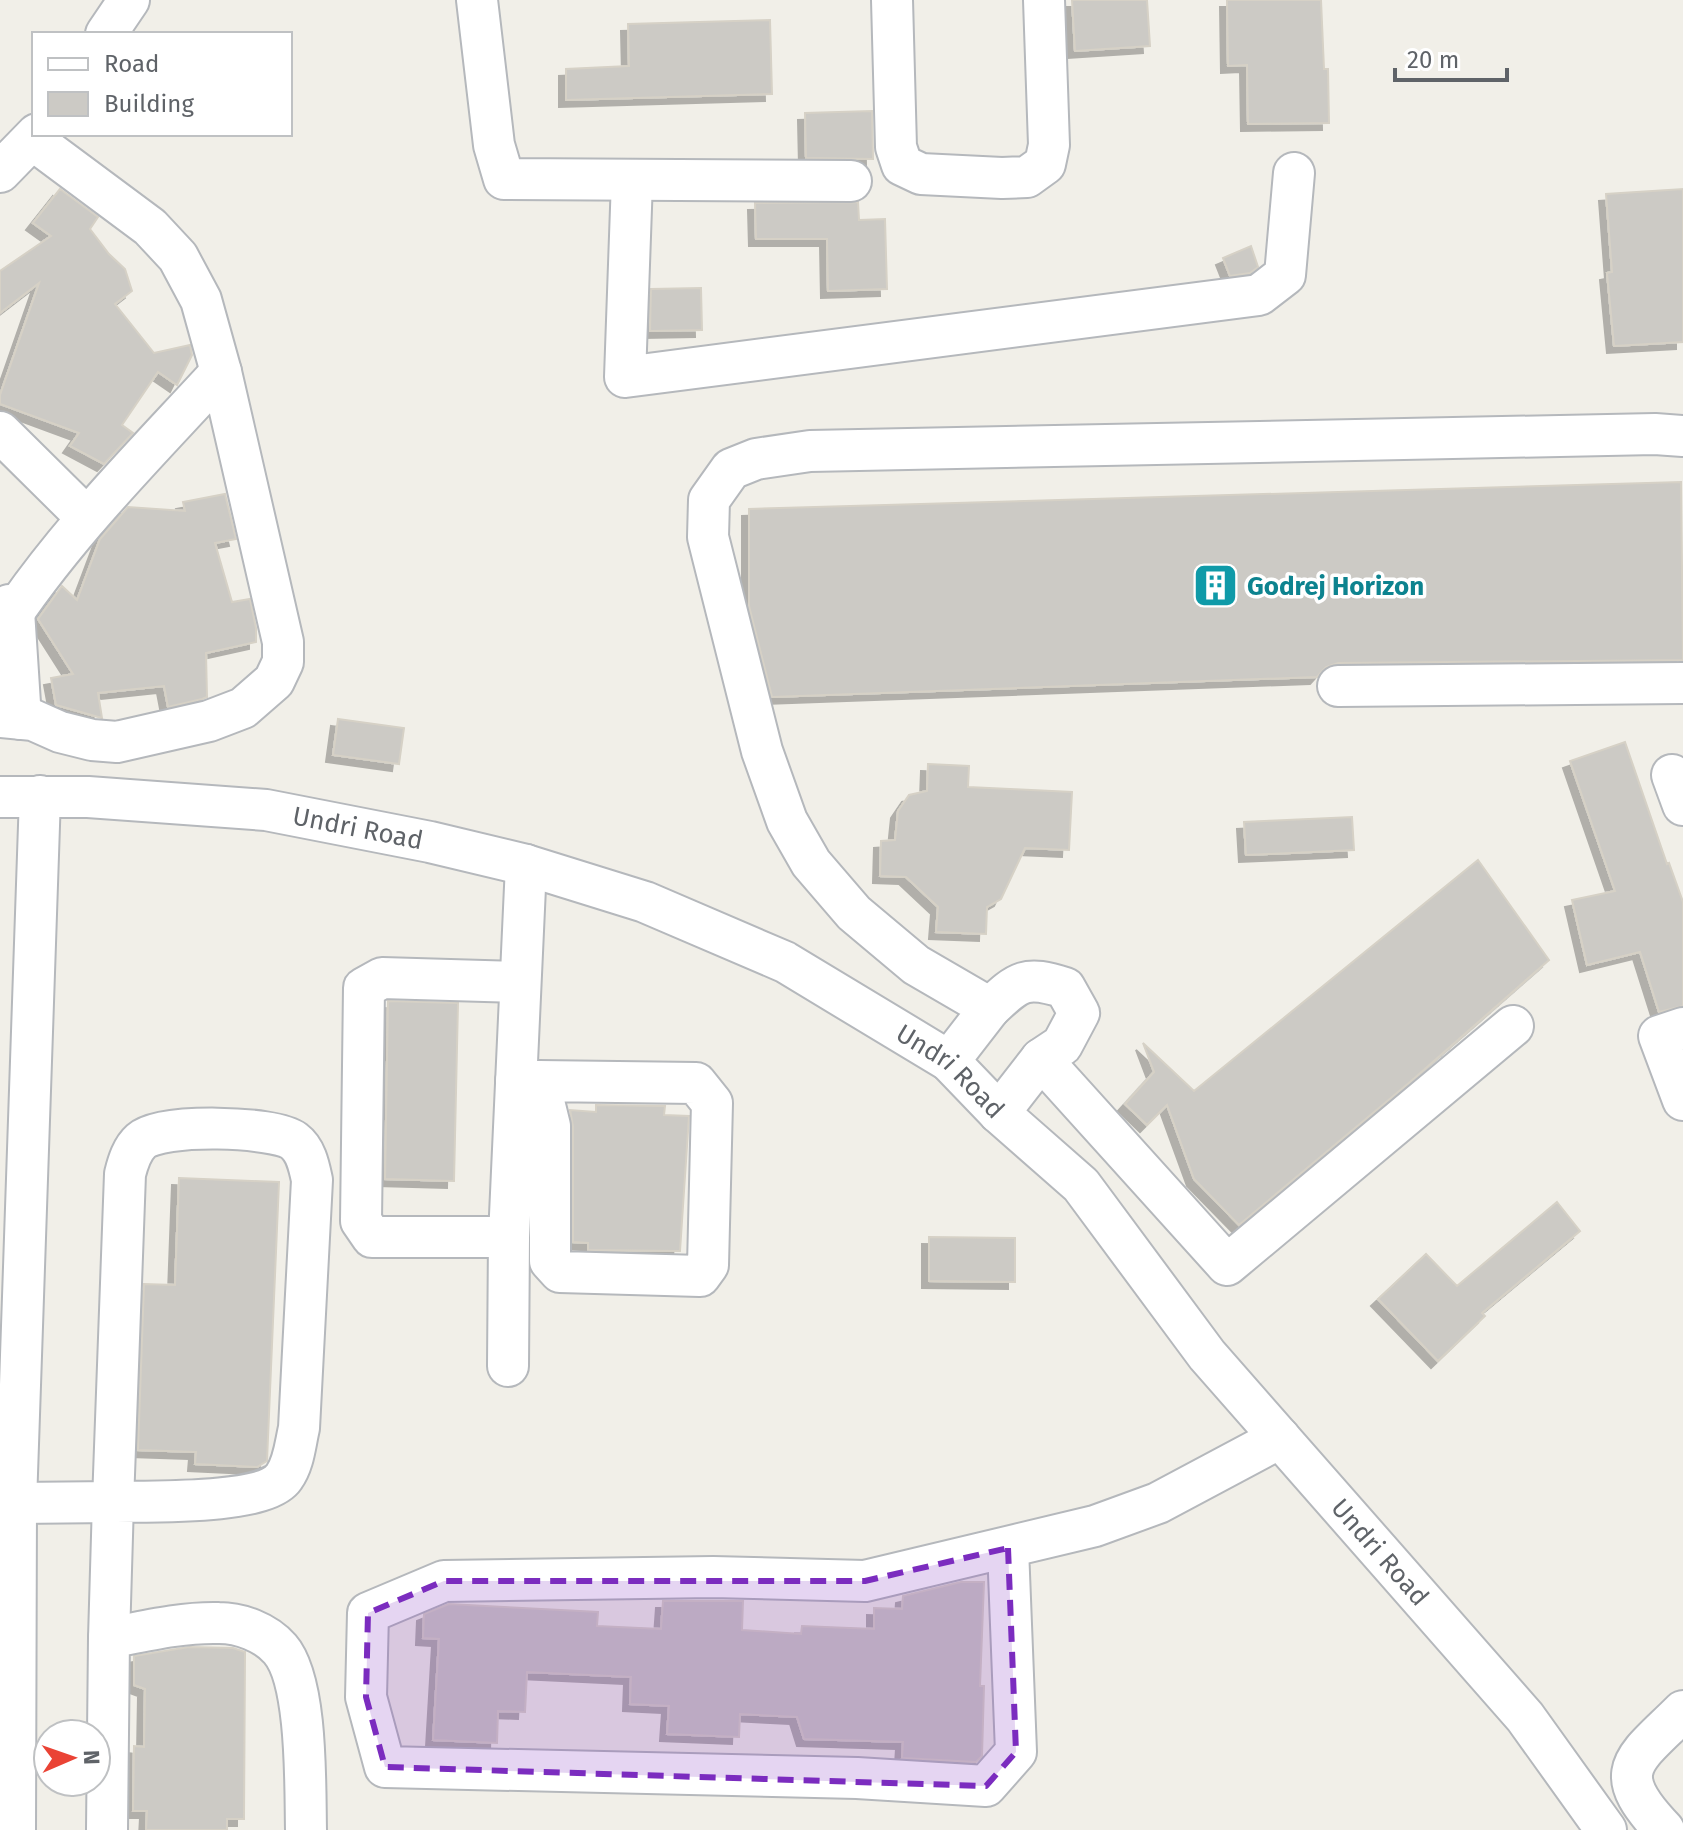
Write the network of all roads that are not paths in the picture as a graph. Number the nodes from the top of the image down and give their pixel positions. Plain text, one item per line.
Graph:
1 (129, 0) edge
2 (477, 0) edge
3 (892, 0) edge
4 (1044, 0) edge
5 (107, 32) edge
6 (35, 137) edge
7 (0, 172) edge
8 (1294, 173) dead end
9 (632, 180) junction
10 (851, 181) dead end
11 (221, 372) junction
12 (0, 432) edge
13 (1683, 436) edge
14 (87, 518) junction
15 (5, 613) edge
16 (1683, 683) edge
17 (1338, 686) dead end
18 (11, 718) edge
19 (40, 796) junction
20 (0, 797) edge
21 (526, 865) junction
22 (520, 982) junction
23 (990, 1008) junction
24 (1513, 1026) dead end
25 (1683, 1028) edge
26 (1041, 1059) junction
27 (949, 1061) junction
28 (528, 1081) junction
29 (1683, 1100) edge
30 (999, 1113) junction
31 (509, 1237) junction
32 (508, 1366) dead end
33 (1280, 1438) junction
34 (113, 1502) junction
35 (16, 1503) junction
36 (1008, 1548) junction
37 (109, 1638) junction
38 (1683, 1711) edge
39 (15, 1830) edge
40 (107, 1830) edge
41 (306, 1830) edge
42 (1606, 1830) edge
43 (1664, 1830) edge

1 - 5 street
2 - 9 street
3 - 4 street
6 - 7 street
6 - 11 street
8 - 9 street
9 - 10 street
11 - 14 street
11 - 18 street
12 - 14 street
13 - 23 street
14 - 15 street
15 - 18 street
16 - 17 street
19 - 20 street, Undri Road
19 - 21 street, Undri Road
19 - 35 street
21 - 22 street
21 - 27 street, Undri Road
22 - 28 street
22 - 31 street
23 - 26 street
23 - 27 street
24 - 26 street
25 - 29 street
26 - 30 street
27 - 30 street, Undri Road
28 - 28 street
28 - 31 street
30 - 33 street, Undri Road
31 - 32 street
33 - 36 street
33 - 42 street, Undri Road
34 - 34 street
34 - 35 street
34 - 37 street
35 - 39 street
36 - 36 street
37 - 40 street
37 - 41 street
38 - 43 street

